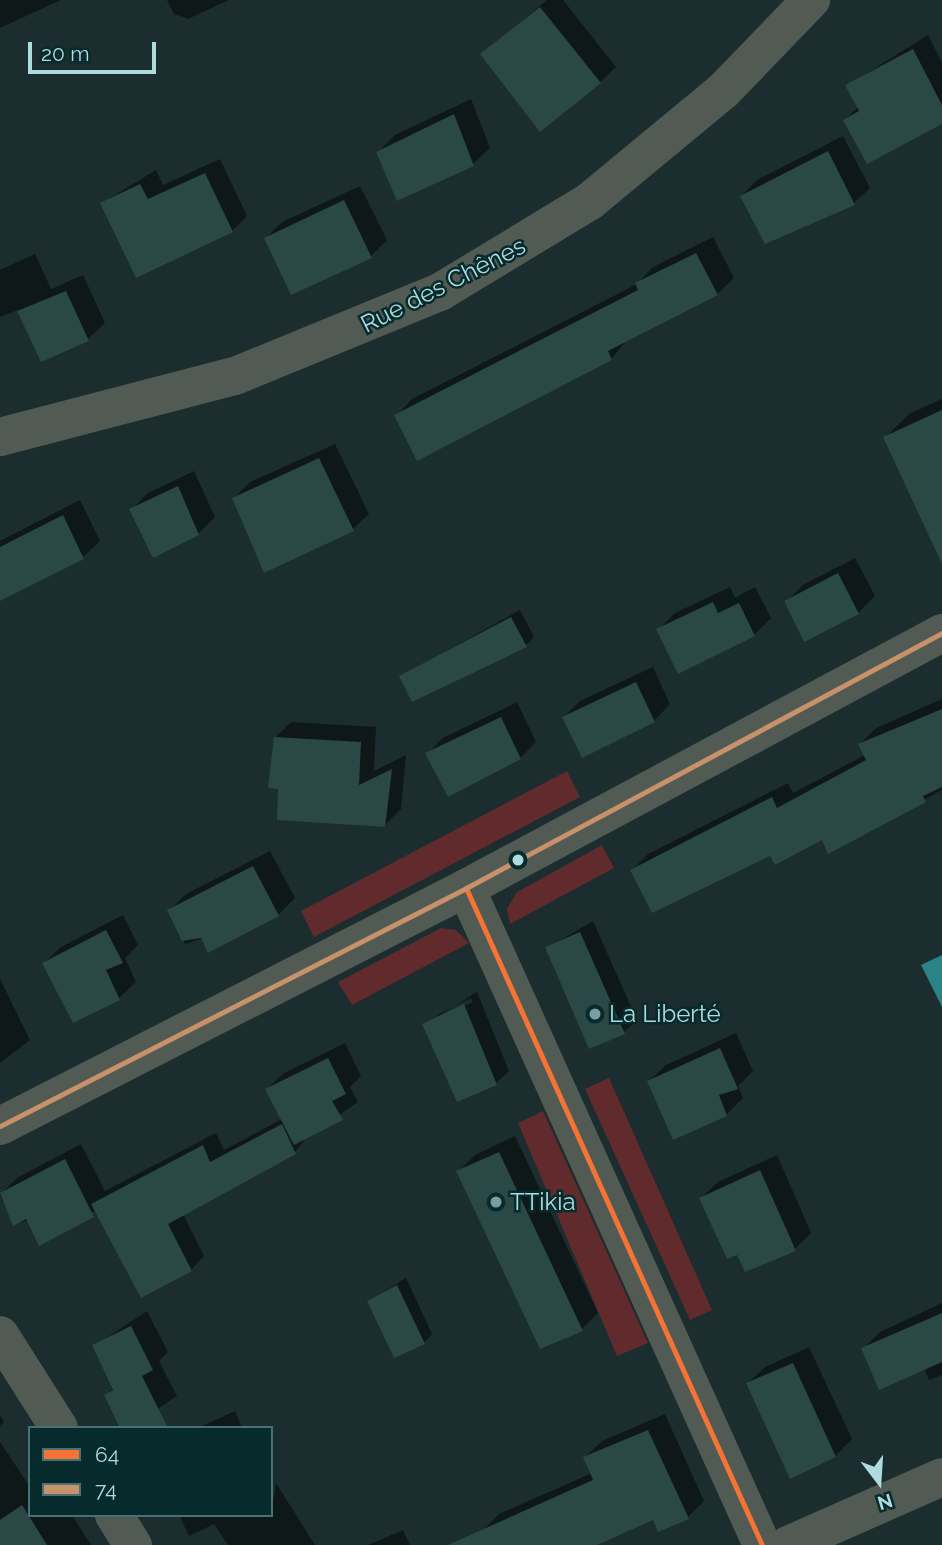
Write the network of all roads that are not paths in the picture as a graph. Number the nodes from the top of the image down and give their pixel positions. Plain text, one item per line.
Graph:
1 (811, 0) edge
2 (0, 437) edge
3 (942, 633) edge
4 (466, 888) junction
5 (0, 1126) edge
6 (0, 1335) edge
7 (58, 1426) edge
8 (942, 1477) edge
9 (115, 1517) edge
10 (836, 1536) edge
11 (133, 1545) edge
12 (762, 1545) edge
13 (788, 1545) edge

1 - 2 street, Rue des Chênes
3 - 4 street
4 - 5 street
4 - 12 street
6 - 7 street
8 - 10 street
9 - 11 street
10 - 13 street

